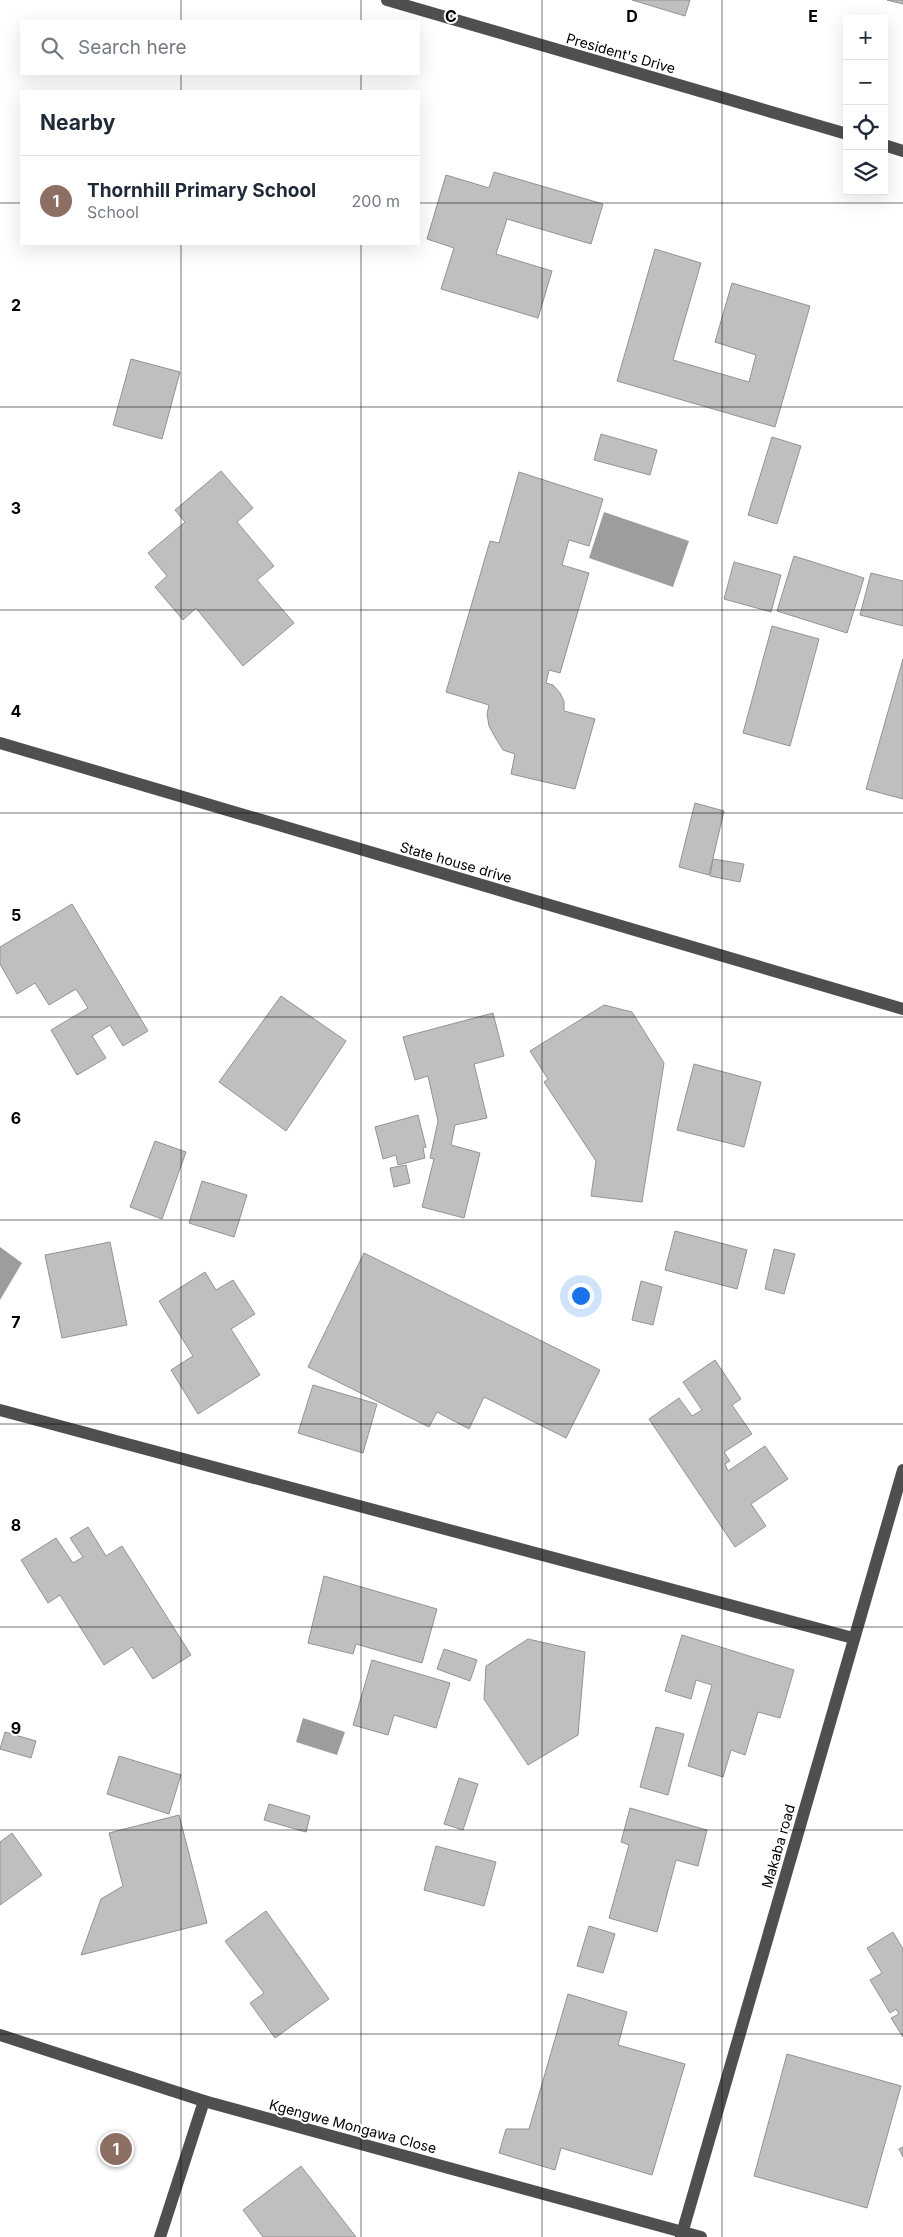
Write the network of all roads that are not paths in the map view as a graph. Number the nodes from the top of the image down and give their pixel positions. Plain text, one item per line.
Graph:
1 (387, 0) edge
2 (843, 133) edge
3 (888, 146) edge
4 (903, 151) edge
5 (0, 743) edge
6 (903, 1009) edge
7 (0, 1410) edge
8 (903, 1470) edge
9 (853, 1638) junction
10 (0, 2035) edge
11 (204, 2101) junction
12 (682, 2234) edge
13 (160, 2237) edge
14 (701, 2237) edge

1 - 2 street, President's Drive
3 - 4 street
5 - 6 street, State house drive
7 - 9 street
8 - 9 street, Makaba road
9 - 12 street, Makaba road
10 - 11 street, Kgengwe Mongawa Close
11 - 12 street, Kgengwe Mongawa Close
11 - 13 street
12 - 14 street, Kgengwe Mongawa Close

